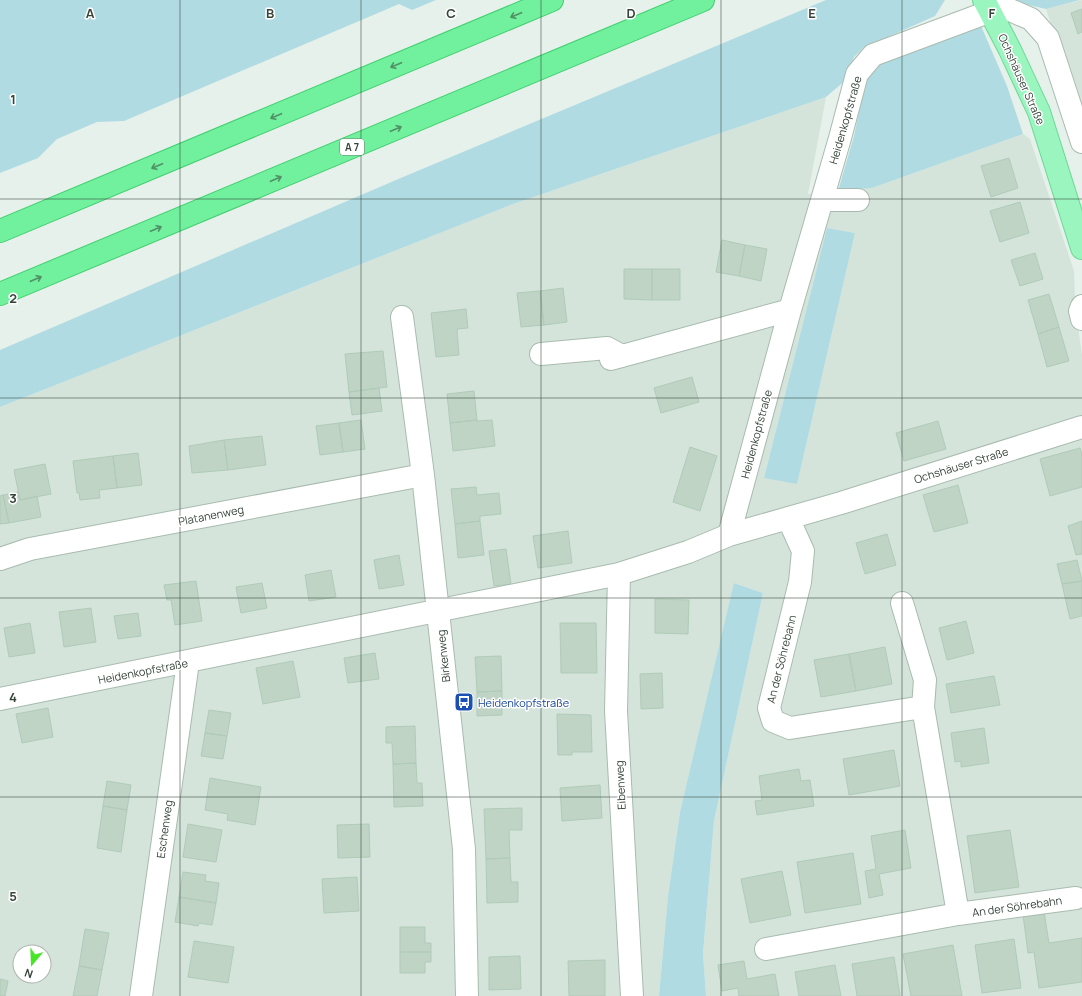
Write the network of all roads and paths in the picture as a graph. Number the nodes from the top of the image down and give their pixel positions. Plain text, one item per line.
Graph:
1 (552, 0) edge
2 (703, 0) edge
3 (987, 6) edge
4 (1082, 142) edge
5 (822, 200) junction
6 (858, 200) dead end
7 (0, 231) edge
8 (1082, 248) edge
9 (0, 294) edge
10 (1082, 306) edge
11 (790, 310) junction
12 (402, 317) dead end
13 (1082, 319) edge
14 (541, 354) dead end
15 (1082, 427) edge
16 (423, 475) junction
17 (841, 503) joint
18 (788, 518) junction
19 (729, 535) junction
20 (0, 559) edge
21 (619, 574) junction
22 (902, 603) dead end
23 (438, 609) junction
24 (188, 662) junction
25 (0, 699) edge
26 (923, 707) junction
27 (1076, 898) dead end
28 (958, 914) junction
29 (766, 949) dead end
30 (141, 996) edge
31 (467, 996) edge
32 (632, 996) edge

1 -> 7 highway
9 -> 2 highway, A 7
3 - 4 street
3 - 5 street, Heidenkopfstraße
3 - 8 main road, Ochshäuser Straße
5 - 6 street
5 - 11 street, Heidenkopfstraße
10 - 13 street
11 - 14 street
11 - 19 street, Heidenkopfstraße
12 - 16 street, Birkenweg
15 - 17 street, Ochshäuser Straße
16 - 20 street, Platanenweg
16 - 23 street, Birkenweg
17 - 18 street, Heidenkopfstraße
18 - 19 street, Heidenkopfstraße
18 - 26 street, An der Söhrebahn
19 - 21 street, Heidenkopfstraße
21 - 23 street, Heidenkopfstraße
21 - 32 street, Eibenweg
22 - 26 street, An der Söhrebahn
23 - 24 street, Heidenkopfstraße
23 - 31 street, Birkenweg
24 - 25 street, Heidenkopfstraße
24 - 30 street, Eschenweg
26 - 28 street, An der Söhrebahn
27 - 28 street, An der Söhrebahn
28 - 29 street, An der Söhrebahn

